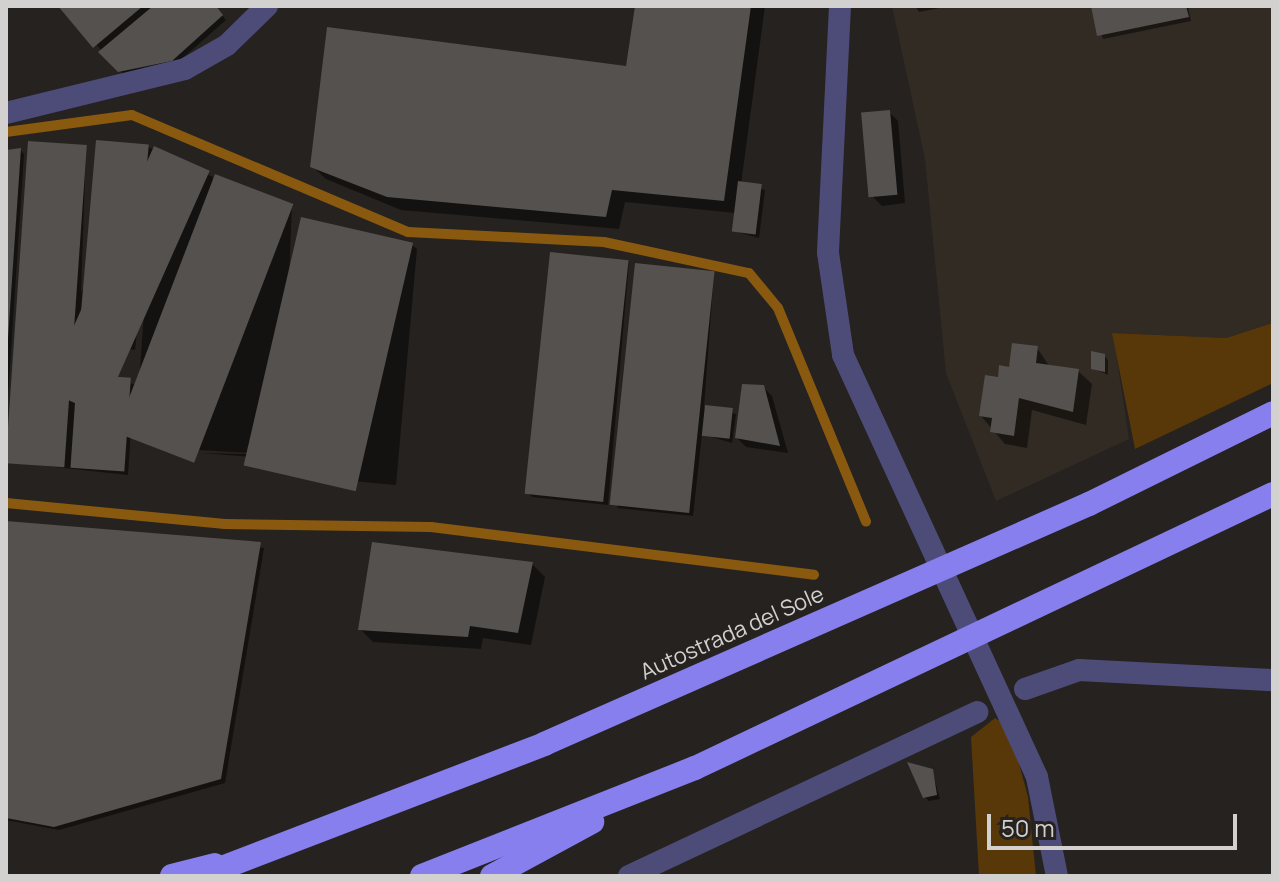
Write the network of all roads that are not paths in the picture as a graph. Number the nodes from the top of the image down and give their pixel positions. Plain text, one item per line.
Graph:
1 (267, 6) edge
2 (840, 6) edge
3 (6, 113) edge
4 (1273, 413) edge
5 (1273, 494) edge
6 (1273, 680) edge
7 (1025, 689) dead end
8 (977, 712) dead end
9 (695, 768) junction
10 (275, 849) junction
11 (172, 876) edge
12 (201, 876) edge
13 (422, 876) edge
14 (492, 876) edge
15 (629, 876) edge
16 (1057, 876) edge

1 - 3 street
2 - 16 street
4 - 10 highway, Autostrada del Sole
5 - 9 highway
6 - 7 street
8 - 15 street
9 - 13 highway
9 - 14 highway
10 - 11 highway
10 - 12 highway, Autostrada del Sole

